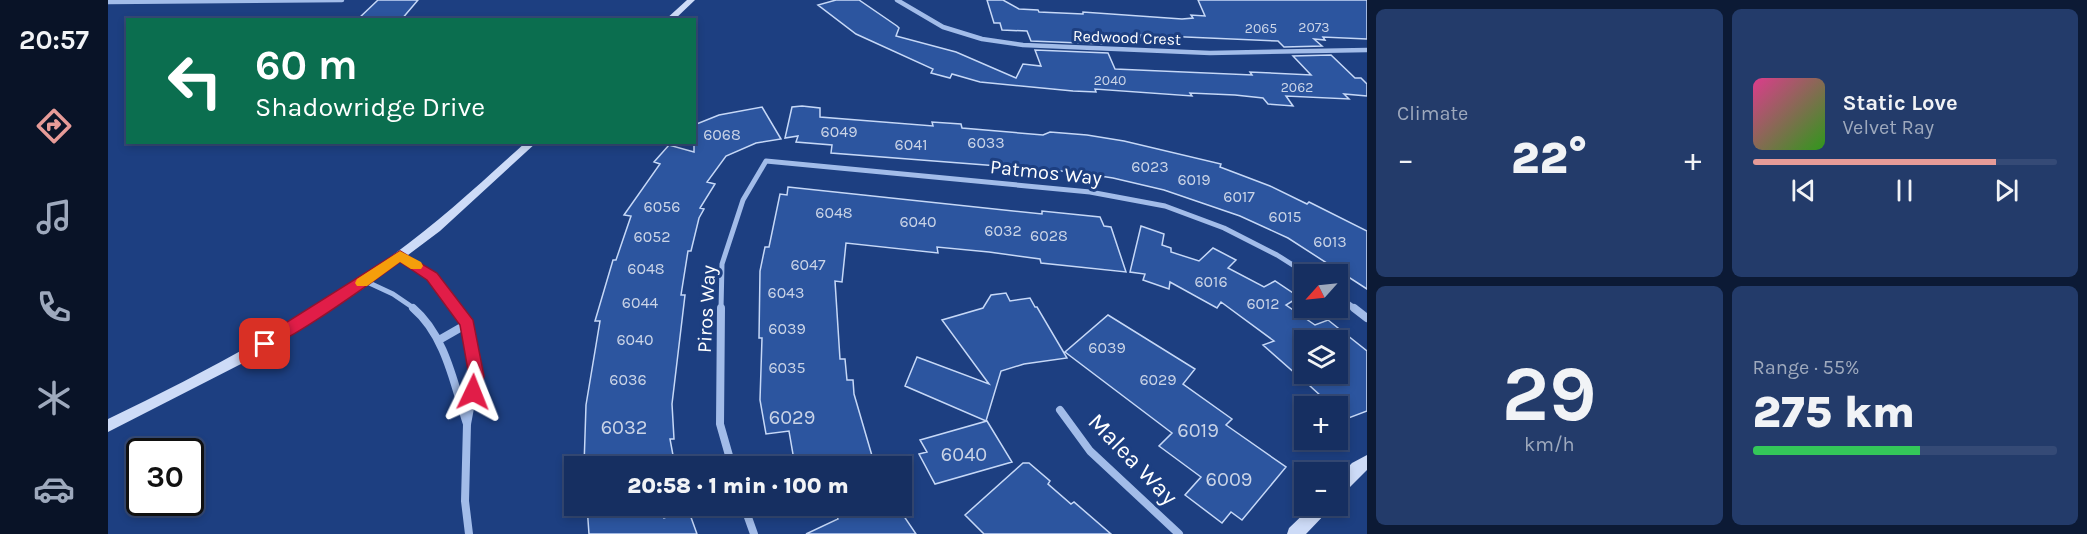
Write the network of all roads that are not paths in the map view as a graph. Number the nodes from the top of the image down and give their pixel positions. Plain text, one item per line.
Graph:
1 (342, 0) edge
2 (691, 0) edge
3 (897, 0) edge
4 (111, 3) edge
5 (671, 18) edge
6 (1367, 50) edge
7 (530, 144) edge
8 (766, 161) joint
9 (400, 256) junction
10 (1294, 266) edge
11 (365, 281) junction
12 (1348, 304) edge
13 (1367, 318) edge
14 (467, 324) junction
15 (439, 340) junction
16 (1060, 410) dead end
17 (467, 424) junction
18 (108, 426) edge
19 (729, 456) edge
20 (1367, 462) edge
21 (1348, 477) edge
22 (748, 516) edge
23 (1312, 516) edge
24 (470, 534) edge
25 (754, 534) edge
26 (1179, 534) edge
27 (1295, 534) edge

1 - 4 street
2 - 5 street
3 - 6 street, Redwood Crest
7 - 9 street
8 - 10 street, Patmos Way
8 - 19 street, Piros Way
9 - 11 street
9 - 14 street
11 - 15 street
11 - 18 street
12 - 13 street
14 - 15 street
14 - 17 street
15 - 17 street
16 - 26 street, Malea Way
17 - 24 street
20 - 21 street
22 - 25 street
23 - 27 street

